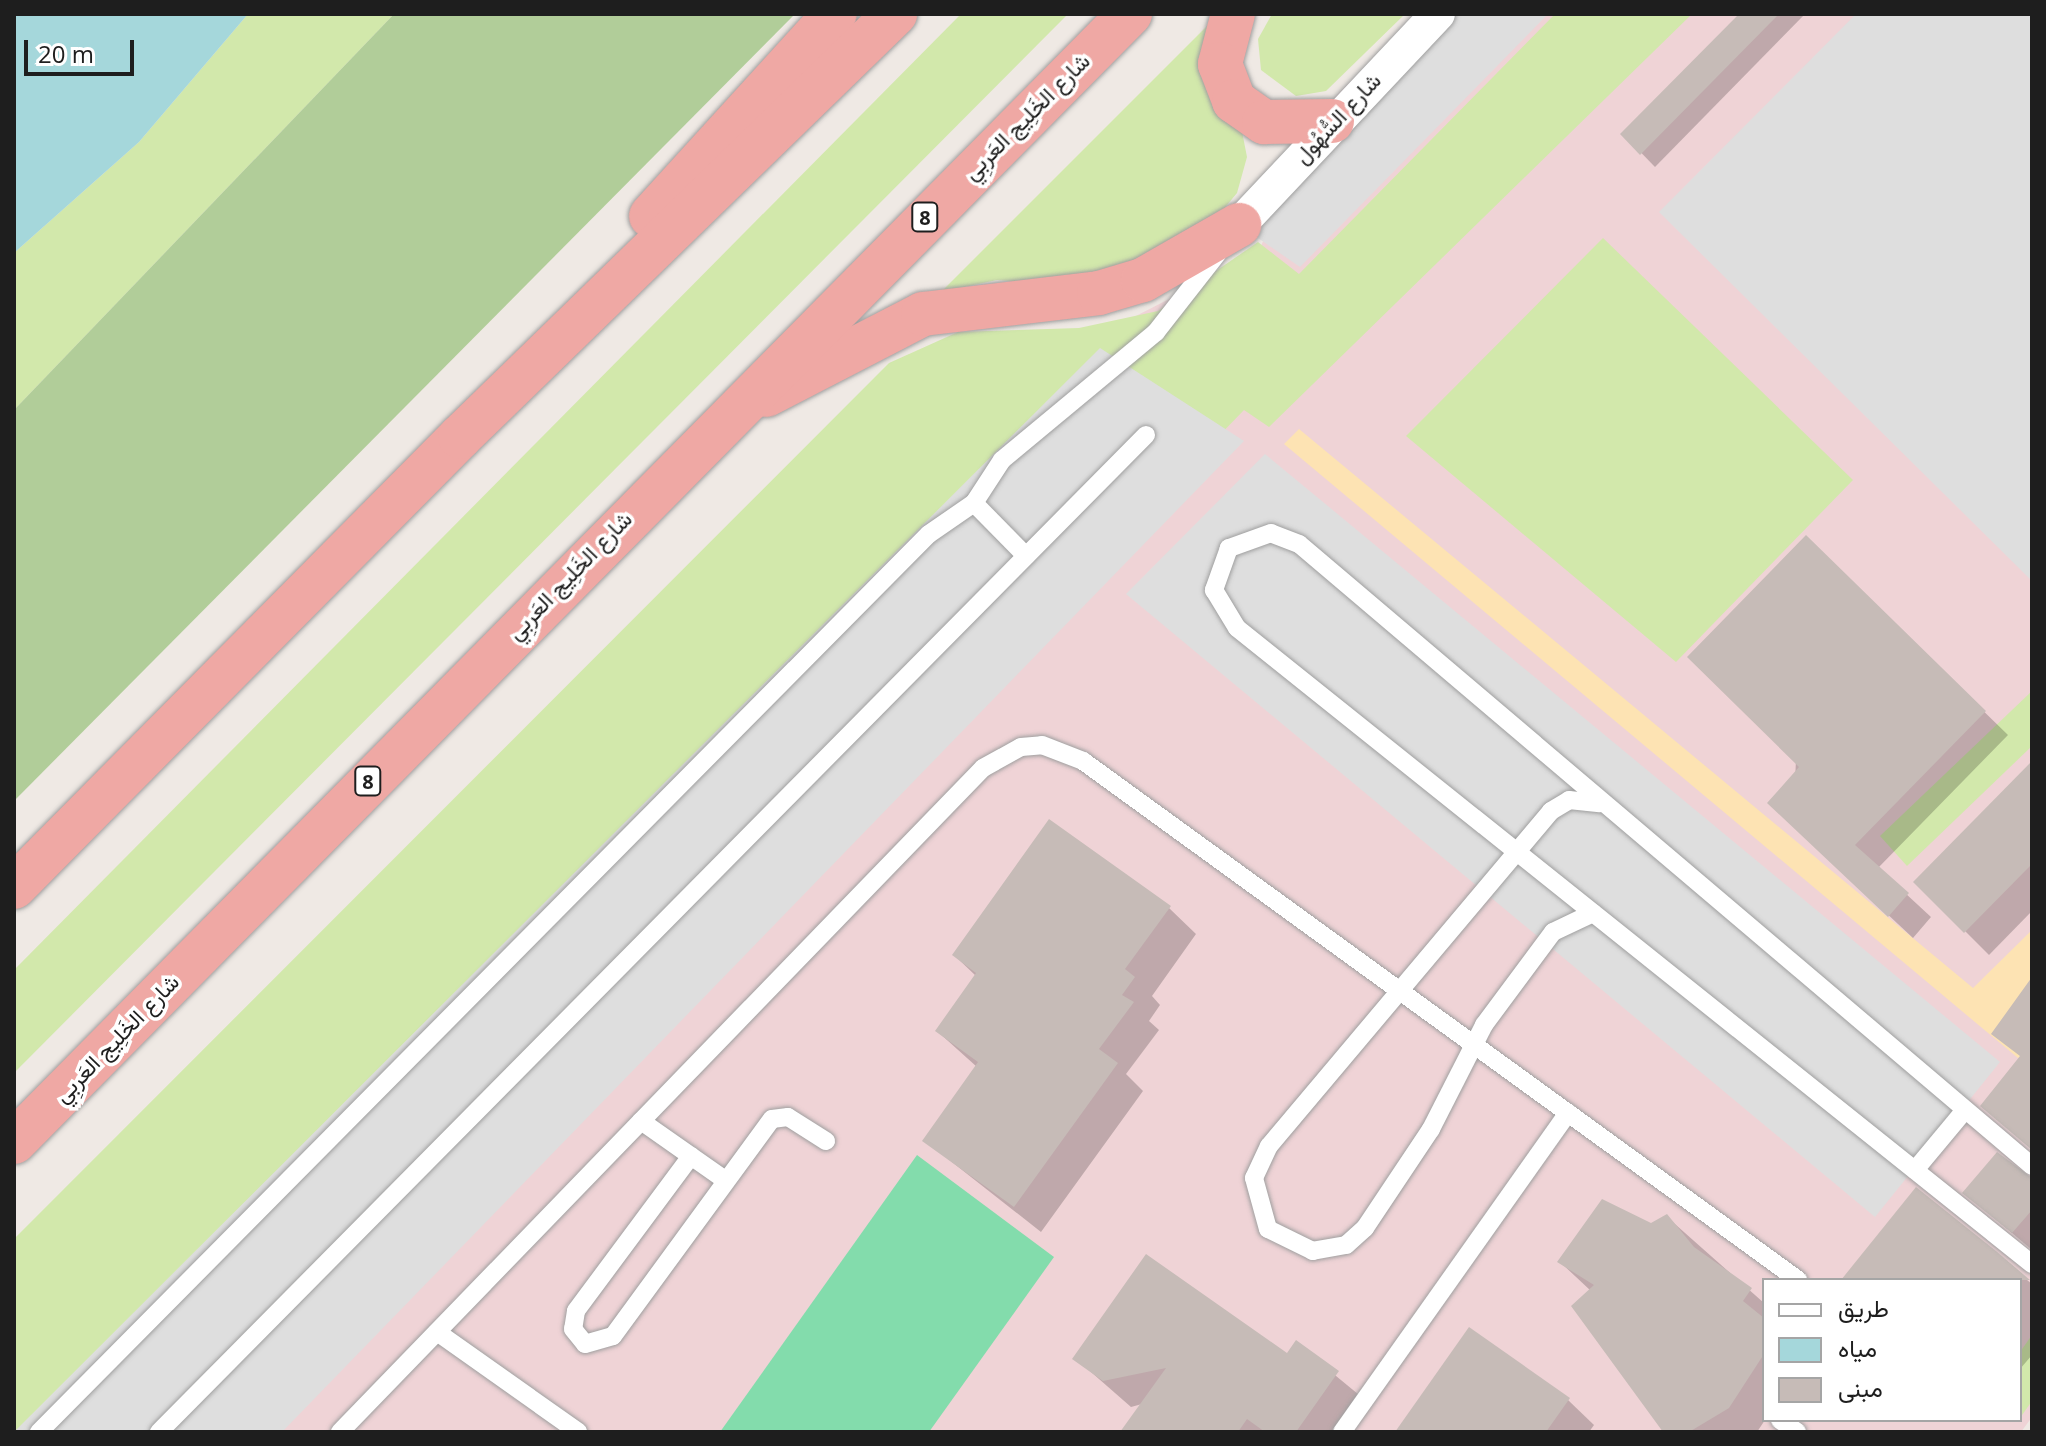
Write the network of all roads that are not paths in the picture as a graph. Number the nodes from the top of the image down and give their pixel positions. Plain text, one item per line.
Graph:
1 (835, 14) edge
2 (895, 14) edge
3 (1130, 14) edge
4 (1233, 14) edge
5 (1438, 14) edge
6 (1332, 121) junction
7 (1239, 225) junction
8 (721, 419) junction
9 (1146, 435) dead end
10 (460, 437) junction
11 (974, 503) junction
12 (1026, 556) junction
13 (1610, 808) junction
14 (1517, 852) junction
15 (14, 887) edge
16 (1593, 913) junction
17 (1401, 992) junction
18 (1473, 1044) junction
19 (1965, 1110) junction
20 (1568, 1113) junction
21 (641, 1121) junction
22 (826, 1141) dead end
23 (14, 1142) edge
24 (691, 1156) junction
25 (2032, 1166) edge
26 (1915, 1170) junction
27 (725, 1180) junction
28 (2032, 1264) edge
29 (1795, 1278) edge
30 (437, 1332) junction
31 (39, 1432) edge
32 (159, 1432) edge
33 (340, 1432) edge
34 (578, 1432) edge
35 (1342, 1432) edge

1 - 10 highway
2 - 10 highway
3 - 8 highway, شارع الخَلِيج العَربِي / 8
4 - 6 highway
5 - 6 street, شارع السُّهُول
6 - 7 street, شارع السُّهُول
7 - 8 highway
7 - 11 lane
8 - 23 highway, شارع الخَلِيج العَربِي / 8
9 - 12 lane
10 - 15 highway
11 - 12 lane
11 - 31 lane
12 - 32 lane
13 - 14 lane
13 - 14 lane
13 - 19 lane
14 - 16 lane
14 - 17 lane
16 - 18 lane
16 - 26 lane
17 - 18 lane
17 - 18 lane
17 - 21 lane
18 - 20 lane
19 - 25 lane
19 - 26 lane
20 - 29 lane
20 - 35 lane
21 - 24 lane
21 - 30 lane
22 - 27 lane
24 - 27 lane
24 - 27 lane
26 - 28 lane
30 - 33 lane
30 - 34 lane

